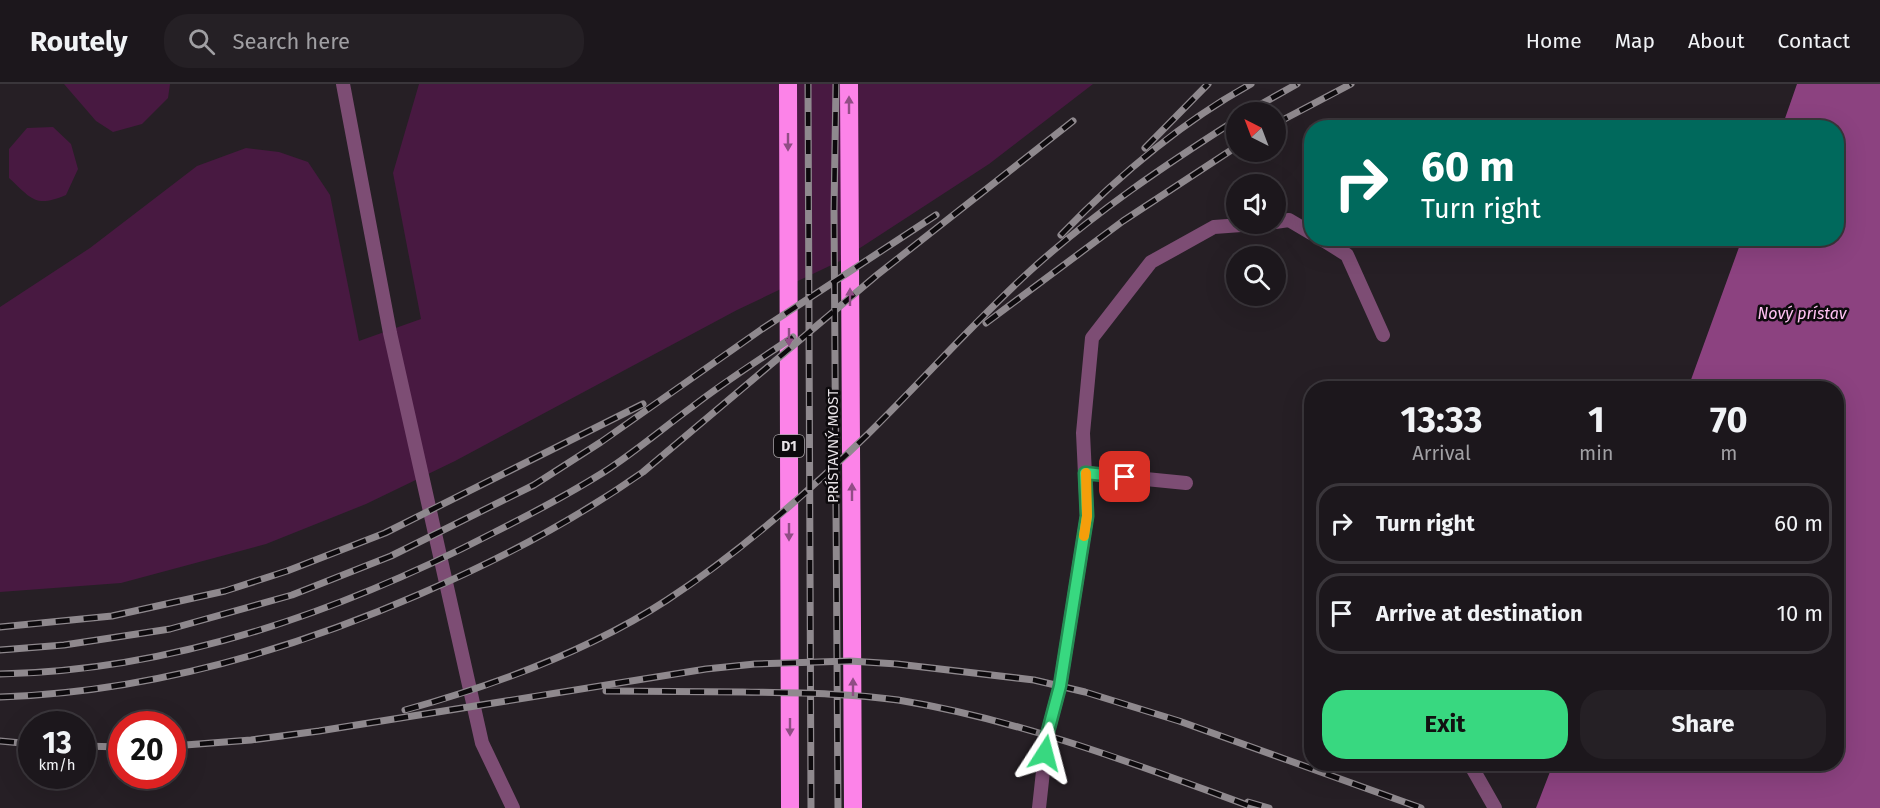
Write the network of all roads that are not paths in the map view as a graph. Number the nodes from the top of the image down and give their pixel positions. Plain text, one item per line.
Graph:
1 (343, 84) edge
2 (788, 84) edge
3 (849, 84) edge
4 (1286, 220) edge
5 (1226, 226) edge
6 (1304, 229) edge
7 (1333, 246) edge
8 (1383, 335) dead end
9 (1085, 473) junction
10 (1186, 483) dead end
11 (1474, 771) edge
12 (513, 808) edge
13 (790, 808) edge
14 (854, 808) edge
15 (1039, 808) edge
16 (1495, 808) edge

1 - 12 lane
2 -> 13 highway, D1
14 -> 3 highway, PRÍSTAVNÝ MOST
4 - 6 lane
5 - 9 lane
7 - 8 lane
9 - 10 lane
9 - 15 lane
11 - 16 lane

